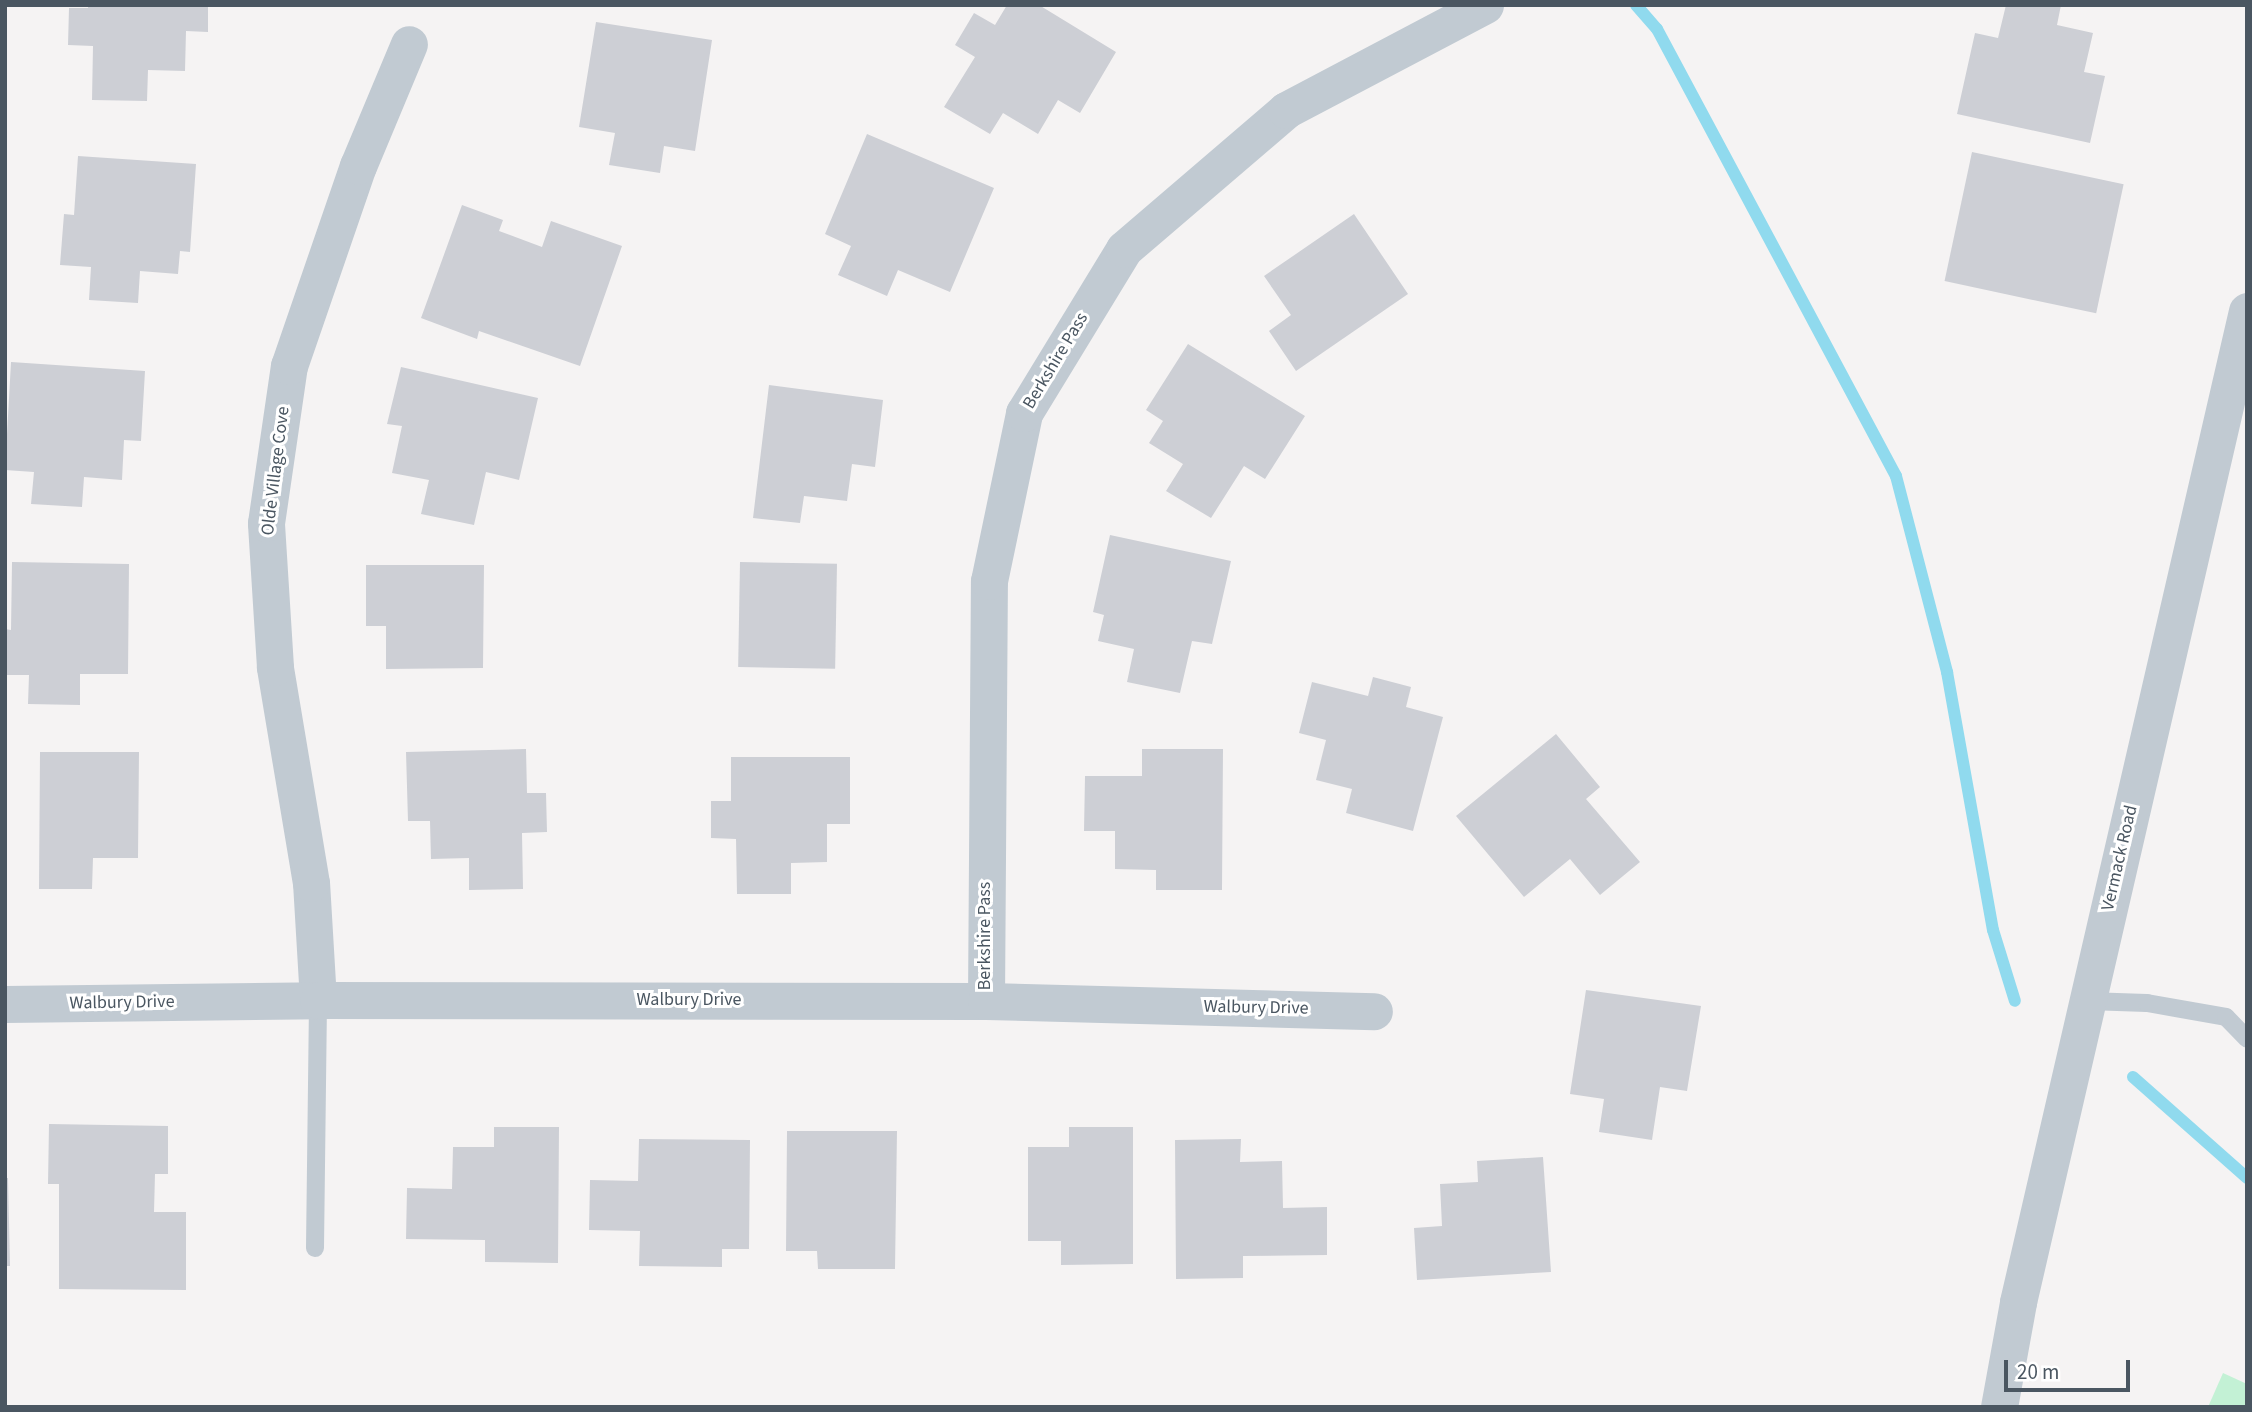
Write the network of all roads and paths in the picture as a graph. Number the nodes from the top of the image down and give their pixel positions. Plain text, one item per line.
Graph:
1 (1485, 5) edge
2 (409, 44) dead end
3 (2247, 311) edge
4 (318, 1000) junction
5 (986, 1001) junction
6 (2087, 1001) junction
7 (5, 1004) edge
8 (1374, 1011) dead end
9 (2247, 1039) edge
10 (315, 1248) dead end
11 (1999, 1407) edge

1 - 5 street, Berkshire Pass
2 - 4 street, Olde Village Cove
3 - 6 street, Vermack Road
4 - 5 street, Walbury Drive
4 - 7 street, Walbury Drive
4 - 10 lane
5 - 8 street, Walbury Drive
6 - 9 lane
6 - 11 street, Vermack Road

